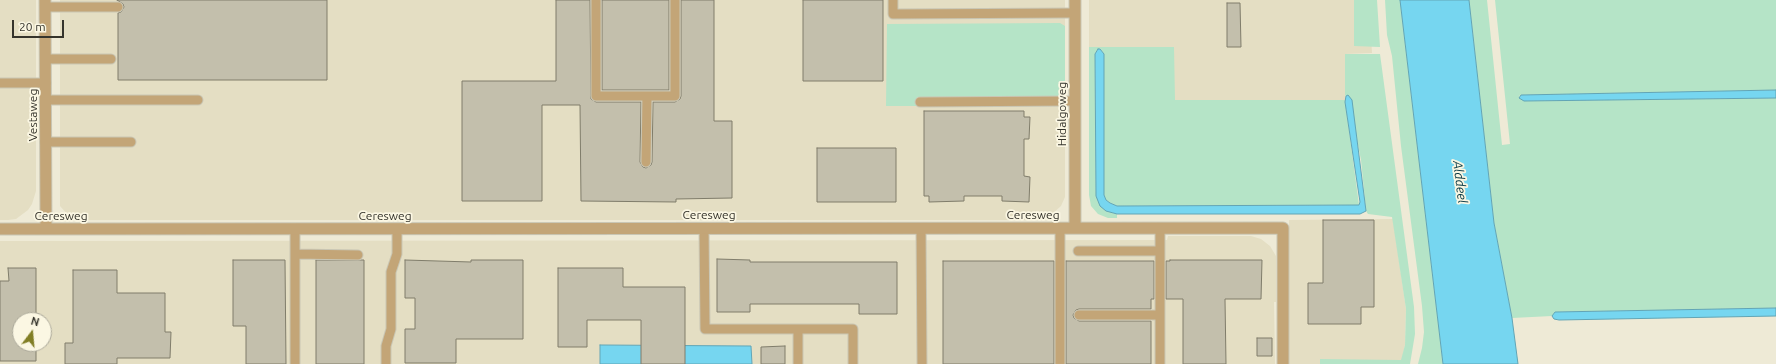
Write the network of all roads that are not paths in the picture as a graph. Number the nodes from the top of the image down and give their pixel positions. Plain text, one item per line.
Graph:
1 (596, 0) edge
2 (675, 0) edge
3 (893, 0) edge
4 (1074, 0) edge
5 (46, 4) edge
6 (118, 7) dead end
7 (1075, 12) junction
8 (46, 59) junction
9 (111, 59) dead end
10 (46, 83) junction
11 (0, 84) edge
12 (646, 96) junction
13 (46, 100) junction
14 (198, 100) dead end
15 (920, 102) dead end
16 (1075, 102) junction
17 (46, 142) junction
18 (131, 142) dead end
19 (646, 162) dead end
20 (704, 228) junction
21 (921, 228) junction
22 (1060, 228) junction
23 (1075, 228) junction
24 (1160, 228) junction
25 (0, 229) edge
26 (46, 229) junction
27 (295, 229) junction
28 (396, 229) junction
29 (1078, 251) dead end
30 (1160, 251) junction
31 (295, 254) junction
32 (358, 254) dead end
33 (1079, 316) dead end
34 (1160, 316) junction
35 (798, 330) junction
36 (295, 364) edge
37 (386, 364) edge
38 (798, 364) edge
39 (853, 364) edge
40 (922, 364) edge
41 (1060, 364) edge
42 (1160, 364) edge
43 (1283, 364) edge

1 - 12 lane
2 - 12 lane
3 - 7 lane
4 - 7 street, Hidalgoweg
5 - 6 lane
5 - 8 street, Vestaweg
7 - 16 street, Hidalgoweg
8 - 9 lane
8 - 10 street, Vestaweg
10 - 11 lane
10 - 13 street, Vestaweg
12 - 19 lane
13 - 14 lane
13 - 17 street, Vestaweg
15 - 16 lane
16 - 23 street, Hidalgoweg
17 - 18 lane
17 - 26 street, Vestaweg
20 - 21 street, Ceresweg
20 - 28 street, Ceresweg
20 - 35 lane
21 - 22 street, Ceresweg
21 - 40 lane
22 - 23 street, Ceresweg
22 - 41 lane
23 - 24 street, Ceresweg
24 - 30 lane
24 - 43 street, Ceresweg
25 - 26 street, Ceresweg
26 - 27 street, Ceresweg
27 - 28 street, Ceresweg
27 - 31 lane
28 - 37 lane
29 - 30 lane
30 - 34 lane
31 - 32 lane
31 - 36 lane
33 - 34 lane
34 - 42 lane
35 - 38 lane
35 - 39 lane

